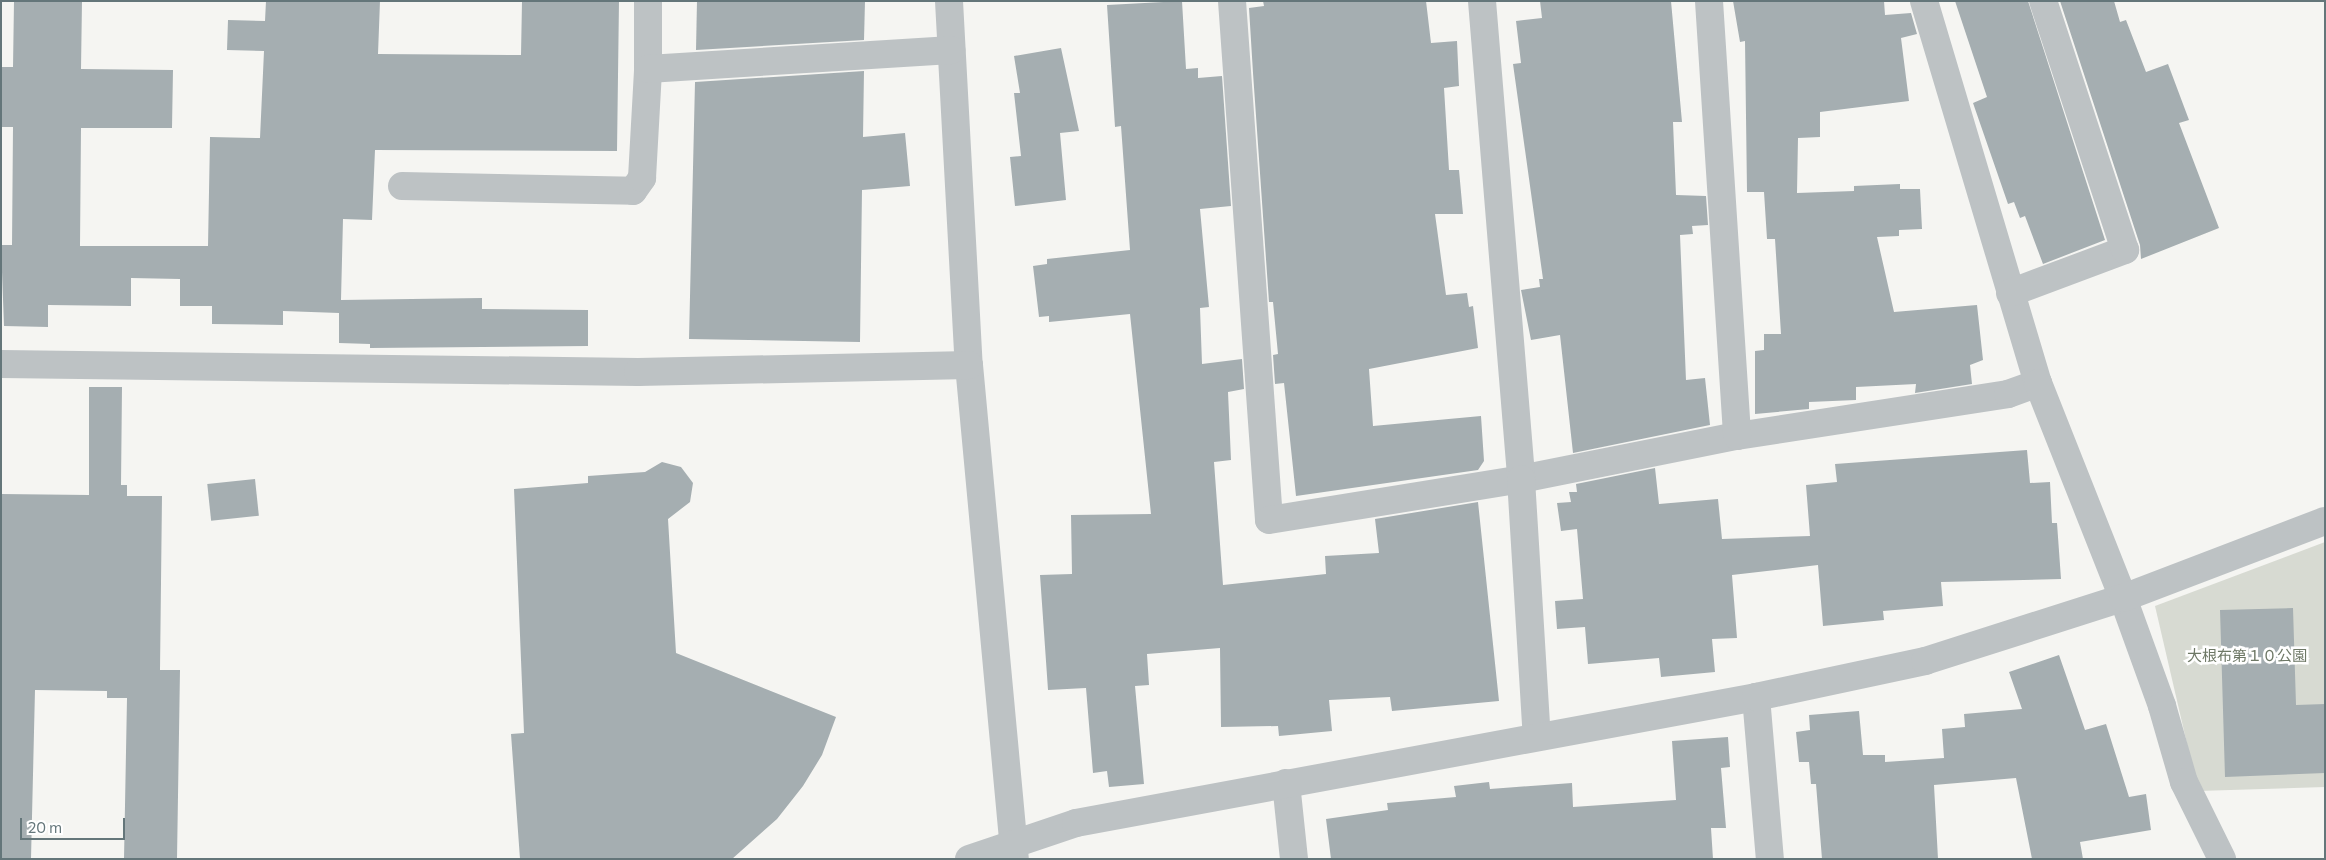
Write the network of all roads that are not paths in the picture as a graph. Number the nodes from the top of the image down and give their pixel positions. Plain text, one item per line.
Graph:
1 (648, 1) edge
2 (949, 1) edge
3 (1232, 1) edge
4 (1482, 1) edge
5 (1708, 1) edge
6 (1924, 1) edge
7 (2043, 1) edge
8 (951, 50) junction
9 (648, 69) junction
10 (402, 186) dead end
11 (2010, 293) junction
12 (1, 364) edge
13 (969, 365) junction
14 (2038, 384) junction
15 (1737, 436) junction
16 (1521, 479) junction
17 (2325, 521) edge
18 (2123, 598) junction
19 (1756, 696) junction
20 (1537, 737) junction
21 (1286, 783) junction
22 (1014, 851) edge
23 (970, 859) edge
24 (1294, 859) edge
25 (1770, 859) edge
26 (2222, 859) edge

1 - 9 street
2 - 8 street
3 - 16 street
4 - 16 street
5 - 15 street
6 - 11 street
7 - 11 street
8 - 9 street
8 - 13 street
9 - 10 street
11 - 14 street
12 - 13 street
13 - 22 street
14 - 15 street
14 - 18 street
15 - 16 street
16 - 20 street
17 - 18 street
18 - 19 street
18 - 26 street
19 - 20 street
19 - 25 street
20 - 21 street
21 - 22 street
21 - 24 street
22 - 23 street

